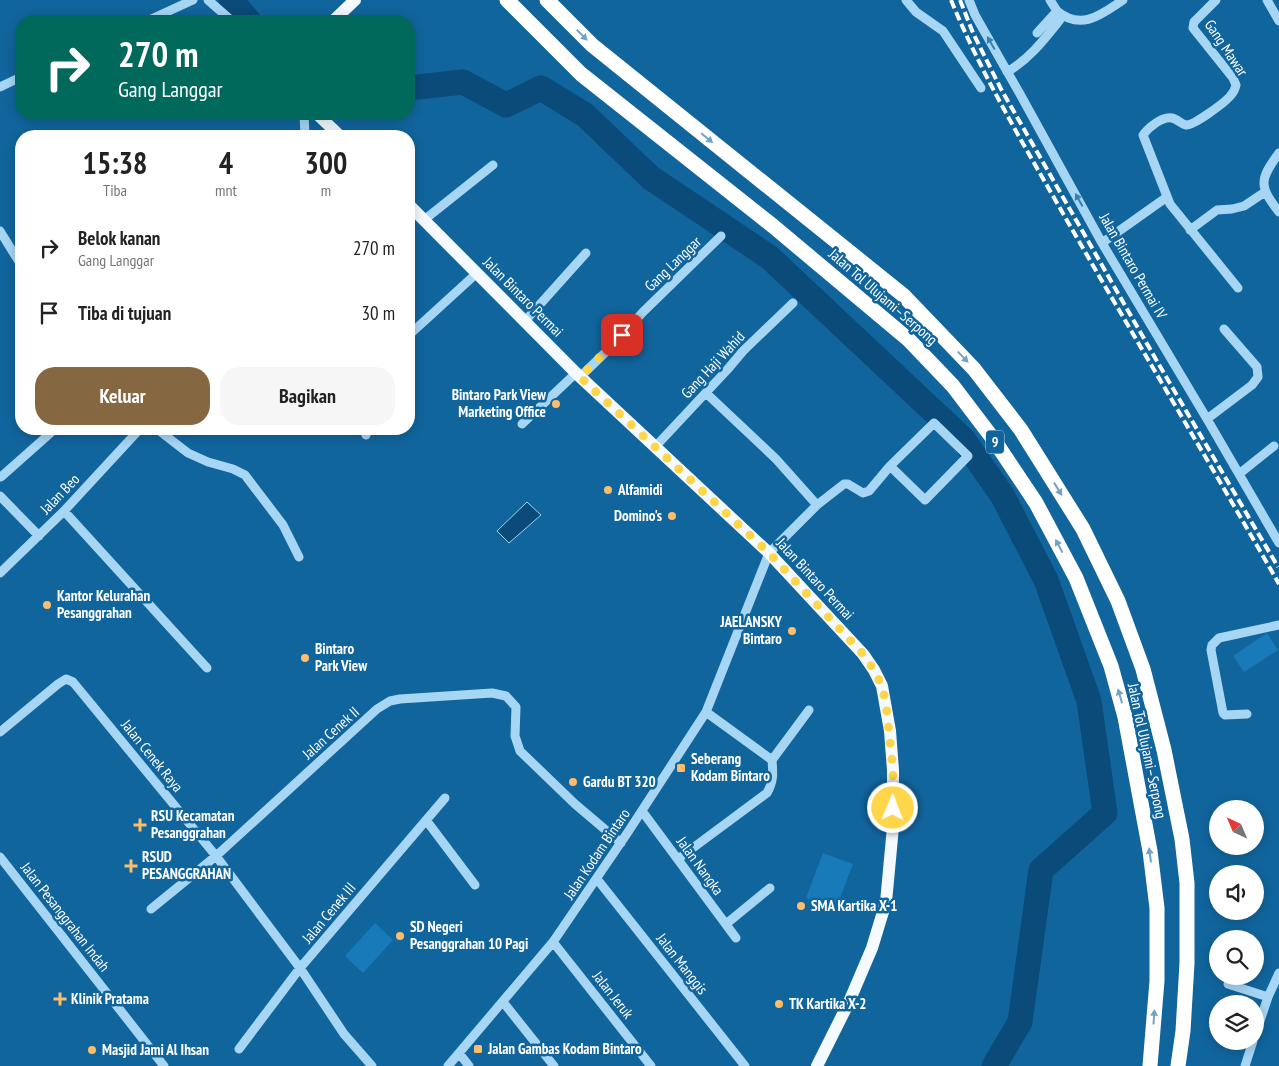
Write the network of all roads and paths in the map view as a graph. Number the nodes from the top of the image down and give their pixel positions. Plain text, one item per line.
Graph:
1 (193, 0) edge
2 (208, 0) edge
3 (355, 0) edge
4 (547, 0) edge
5 (906, 0) edge
6 (969, 0) edge
7 (1050, 0) edge
8 (1123, 0) edge
9 (1216, 0) edge
10 (1267, 0) edge
11 (508, 1) edge
12 (1060, 14) junction
13 (160, 15) edge
14 (225, 15) edge
15 (339, 15) edge
16 (1279, 21) edge
17 (1037, 33) dead end
18 (1008, 72) junction
19 (15, 80) edge
20 (0, 87) edge
21 (981, 88) dead end
22 (323, 120) edge
23 (334, 130) edge
24 (1279, 153) edge
25 (493, 165) dead end
26 (1265, 192) junction
27 (1167, 197) junction
28 (415, 212) edge
29 (1279, 212) edge
30 (424, 220) junction
31 (1190, 230) junction
32 (0, 231) edge
33 (722, 236) dead end
34 (1102, 243) junction
35 (586, 253) dead end
36 (15, 255) edge
37 (477, 273) junction
38 (1238, 288) dead end
39 (793, 303) dead end
40 (525, 322) junction
41 (415, 330) edge
42 (1224, 330) dead end
43 (578, 375) junction
44 (706, 393) junction
45 (1207, 419) junction
46 (522, 424) dead end
47 (48, 435) edge
48 (134, 435) edge
49 (165, 435) edge
50 (1274, 446) dead end
51 (655, 447) junction
52 (890, 466) junction
53 (1239, 474) junction
54 (1, 477) edge
55 (0, 496) edge
56 (818, 505) junction
57 (64, 511) junction
58 (1276, 529) edge
59 (38, 536) junction
60 (1279, 544) edge
61 (769, 553) junction
62 (299, 558) dead end
63 (0, 573) edge
64 (1279, 625) edge
65 (207, 668) dead end
66 (809, 710) dead end
67 (706, 712) junction
68 (1247, 714) dead end
69 (0, 732) edge
70 (772, 760) junction
71 (445, 798) dead end
72 (642, 810) junction
73 (426, 820) junction
74 (621, 843) junction
75 (216, 856) junction
76 (0, 857) edge
77 (678, 859) junction
78 (597, 879) junction
79 (475, 885) dead end
80 (770, 888) dead end
81 (151, 909) dead end
82 (726, 924) junction
83 (736, 938) dead end
84 (553, 942) junction
85 (300, 968) junction
86 (1279, 972) edge
87 (1231, 985) edge
88 (1276, 986) edge
89 (1268, 998) junction
90 (503, 1002) junction
91 (1264, 1010) edge
92 (239, 1049) dead end
93 (1250, 1050) edge
94 (459, 1053) junction
95 (164, 1066) edge
96 (372, 1066) edge
97 (448, 1066) edge
98 (469, 1066) edge
99 (554, 1066) edge
100 (651, 1066) edge
101 (745, 1066) edge
102 (817, 1066) edge
103 (1150, 1066) edge
104 (1178, 1066) edge
105 (1245, 1066) edge

1 - 13 street
2 - 14 street
3 - 15 main road
4 -> 104 highway, Jalan Tol Ulujami–Serpong / 9
5 - 21 street
18 -> 6 street, Jalan Bintaro Permai IV
7 - 12 street
8 - 12 street
9 - 27 street, Gang Mawar
10 - 16 street
103 -> 11 highway, Jalan Tol Ulujami–Serpong / 9
12 - 17 street
12 - 18 street
34 -> 18 street, Jalan Bintaro Permai IV
19 - 20 street
22 - 23 main road
24 - 26 street
25 - 30 street
26 - 29 street
26 - 31 street
27 - 31 street
27 - 34 street
28 - 30 main road, Jalan Bintaro Permai
30 - 37 main road, Jalan Bintaro Permai
31 - 38 street
32 - 36 street
33 - 43 street, Gang Langgar
34 - 45 street, Jalan Bintaro Permai IV
35 - 40 street
37 - 40 main road, Jalan Bintaro Permai
37 - 41 street
39 - 44 street, Gang Haji Wahid
40 - 43 main road, Jalan Bintaro Permai
42 - 45 street
43 - 46 street, Gang Langgar
43 - 51 main road, Jalan Bintaro Permai
44 - 51 street, Gang Haji Wahid
44 - 56 street
45 - 53 street, Jalan Bintaro Permai IV
47 - 54 street
48 - 57 street, Jalan Beo
49 - 62 street
50 - 53 street
51 - 61 main road, Jalan Bintaro Permai
52 - 52 street
52 - 56 street
53 - 58 street, Jalan Bintaro Permai IV
55 - 59 street
56 - 61 street
57 - 59 street, Jalan Beo
57 - 65 street
58 - 60 street, Jalan Bintaro Permai IV
59 - 63 street, Jalan Beo
61 - 67 street, Jalan Kodam Bintaro
61 - 102 main road, Jalan Bintaro Permai
64 - 68 street
66 - 70 street
67 - 70 street
67 - 72 street, Jalan Kodam Bintaro
69 - 75 street, Jalan Cenek Raya
70 - 77 street
71 - 73 street, Jalan Cenek III
72 - 74 street, Jalan Kodam Bintaro
72 - 77 street, Jalan Nangka
73 - 79 street
73 - 85 street, Jalan Cenek III
74 - 75 street, Jalan Cenek II
74 - 78 street, Jalan Kodam Bintaro
75 - 81 street, Jalan Cenek II
75 - 85 street, Jalan Cenek Raya
76 - 95 street, Jalan Pesanggrahan Indah
77 - 82 street, Jalan Nangka
78 - 84 street, Jalan Kodam Bintaro
78 - 101 street, Jalan Manggis
80 - 82 street
82 - 83 street, Jalan Nangka
84 - 90 street, Jalan Kodam Bintaro
84 - 100 street, Jalan Jeruk
85 - 92 street, Jalan Cenek III
85 - 96 street, Jalan Cenek Raya
86 - 88 street
87 - 89 street
88 - 89 street
89 - 91 street
90 - 94 street, Jalan Kodam Bintaro
90 - 99 street
93 - 105 street
94 - 97 street, Jalan Kodam Bintaro
94 - 98 street

